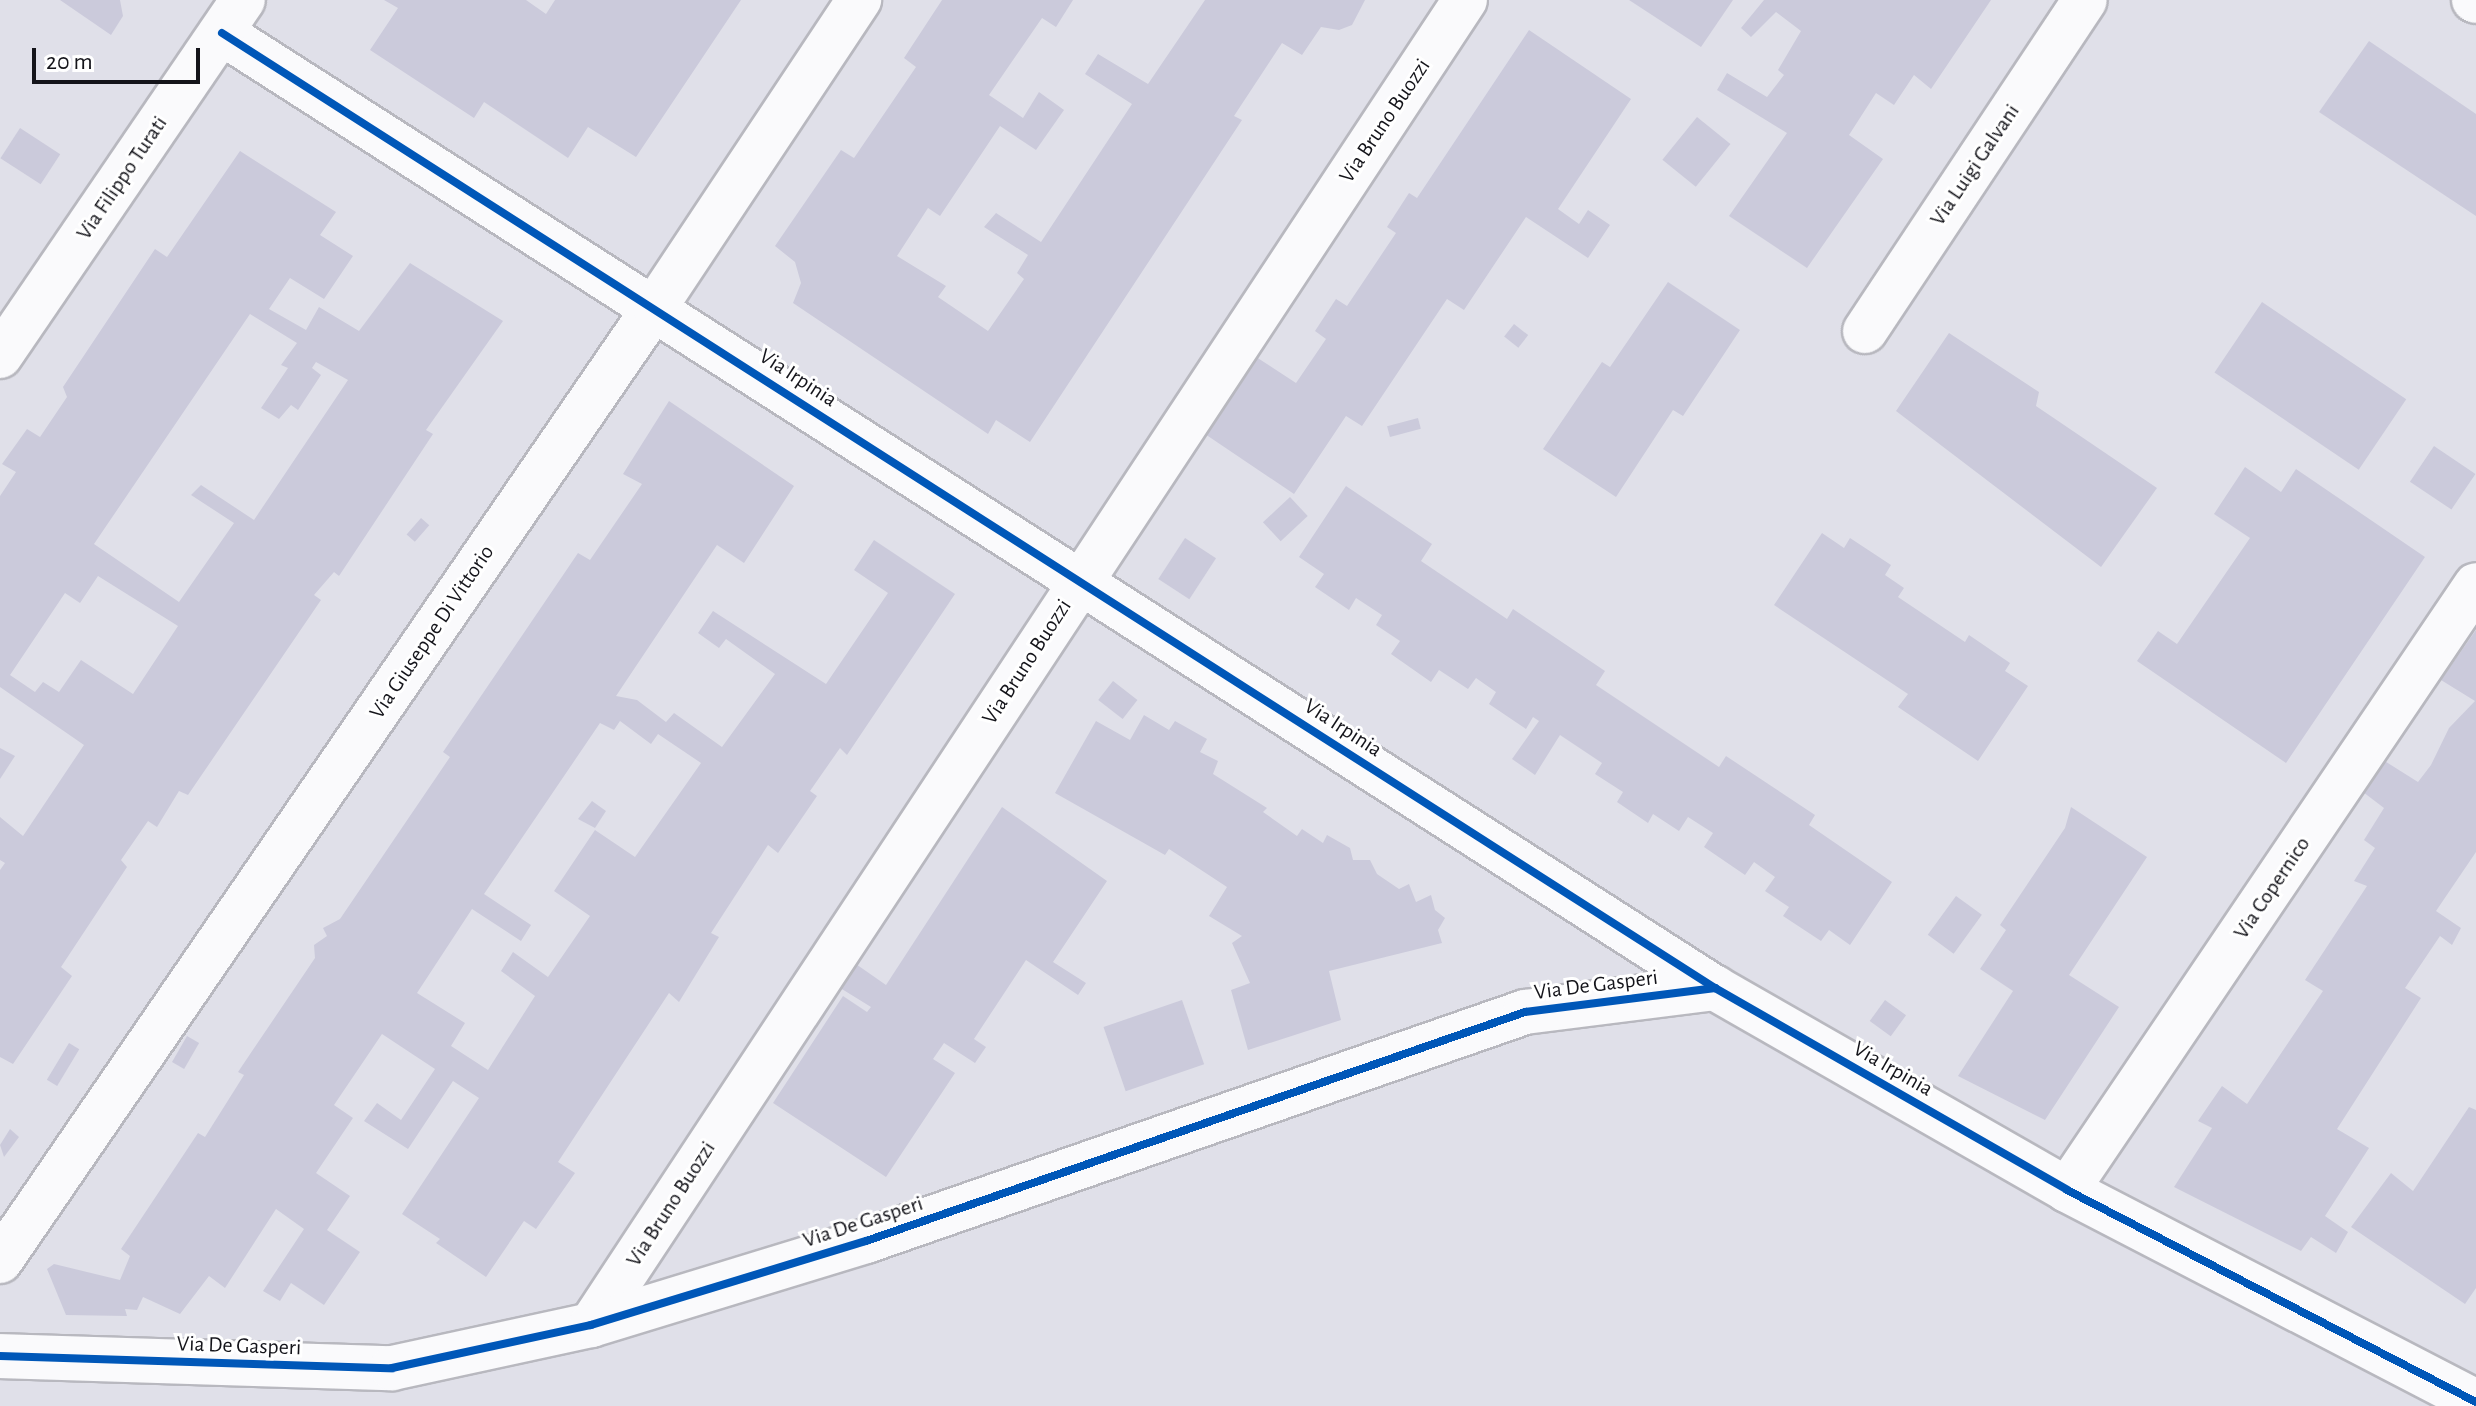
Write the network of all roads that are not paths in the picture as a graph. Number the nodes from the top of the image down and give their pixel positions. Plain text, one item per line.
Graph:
1 (859, 0) edge
2 (1465, 0) edge
3 (2085, 0) edge
4 (232, 16) edge
5 (655, 307) junction
6 (1865, 331) dead end
7 (0, 356) edge
8 (1080, 581) junction
9 (2476, 585) edge
10 (1715, 988) junction
11 (2067, 1190) junction
12 (0, 1261) edge
13 (591, 1325) junction
14 (0, 1356) edge
15 (2476, 1402) edge

1 - 5 street, Via Giuseppe Di Vittorio
2 - 8 street, Via Bruno Buozzi
3 - 6 street, Via Luigi Galvani
4 - 5 street, Via Irpinia
4 - 7 street, Via Filippo Turati
5 - 8 street, Via Irpinia
5 - 12 street, Via Giuseppe Di Vittorio
8 - 10 street, Via Irpinia
8 - 13 street, Via Bruno Buozzi
9 - 11 street, Via Copernico
10 - 11 street, Via Irpinia
10 - 13 street, Via De Gasperi
11 - 15 street, Via Irpinia
13 - 14 street, Via De Gasperi

